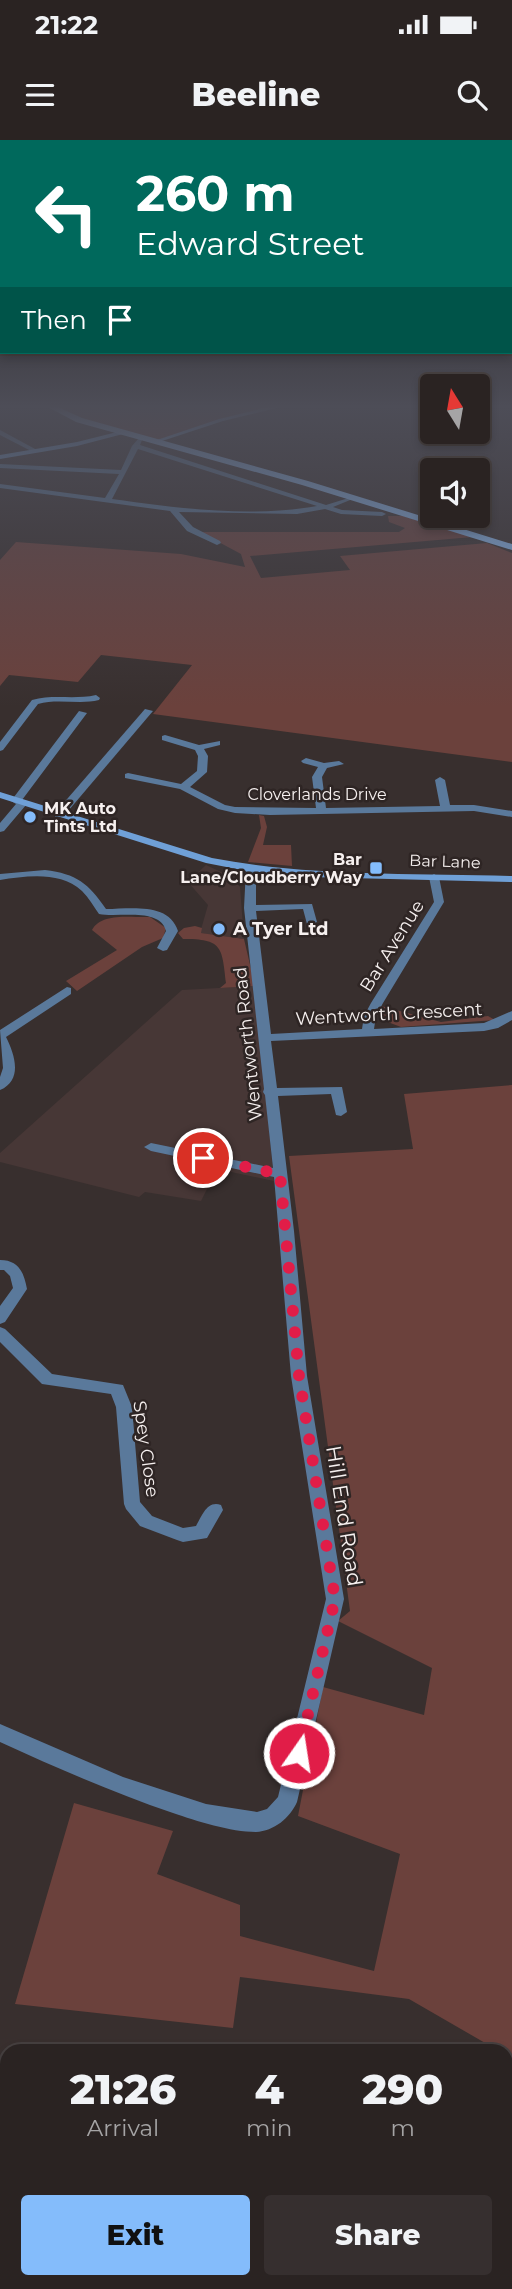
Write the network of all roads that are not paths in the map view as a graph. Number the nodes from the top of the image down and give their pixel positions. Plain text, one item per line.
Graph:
1 (145, 506) edge
2 (383, 506) edge
3 (326, 507) joint
4 (173, 510) junction
5 (382, 514) dead end
6 (217, 543) dead end
7 (512, 547) edge
8 (96, 698) dead end
9 (148, 711) dead end
10 (82, 713) dead end
11 (165, 738) dead end
12 (217, 743) dead end
13 (0, 748) edge
14 (199, 748) junction
15 (306, 761) dead end
16 (339, 764) dead end
17 (324, 766) junction
18 (128, 776) dead end
19 (440, 780) dead end
20 (183, 787) junction
21 (0, 795) edge
22 (19, 802) junction
23 (445, 808) junction
24 (321, 811) junction
25 (512, 814) edge
26 (59, 815) junction
27 (0, 829) edge
28 (251, 869) junction
29 (0, 877) edge
30 (434, 877) junction
31 (512, 879) edge
32 (250, 908) junction
33 (311, 922) dead end
34 (163, 948) dead end
35 (67, 991) dead end
36 (512, 1015) edge
37 (367, 1033) junction
38 (0, 1037) edge
39 (265, 1038) junction
40 (0, 1086) edge
41 (269, 1092) junction
42 (341, 1112) dead end
43 (151, 1147) dead end
44 (280, 1174) junction
45 (0, 1265) edge
46 (0, 1318) edge
47 (0, 1333) edge
48 (215, 1510) dead end
49 (0, 1733) edge

1 - 4 street
2 - 7 main road
3 - 4 street
3 - 5 street
4 - 6 street
8 - 13 street
9 - 26 street
10 - 22 street
11 - 14 street
12 - 14 street
14 - 20 street
15 - 17 street
16 - 17 street
17 - 24 street
18 - 20 street, Cloverlands Drive
19 - 23 street
20 - 24 street, Cloverlands Drive
21 - 22 main road, Bar Lane
22 - 26 main road, Bar Lane
22 - 27 street
23 - 24 street, Cloverlands Drive
23 - 25 street, Cloverlands Drive
26 - 28 main road, Bar Lane
28 - 30 main road, Bar Lane
28 - 32 street, Wentworth Road
29 - 34 street
30 - 31 main road, Bar Lane
30 - 37 street, Bar Avenue
32 - 33 street
32 - 39 street, Wentworth Road
35 - 38 street
36 - 37 street, Wentworth Crescent
37 - 39 street, Wentworth Crescent
38 - 40 street
39 - 41 street, Wentworth Road
41 - 42 street
41 - 44 street, Wentworth Road
43 - 44 street
44 - 49 street, Hill End Road
45 - 46 street
47 - 48 street, Spey Close

